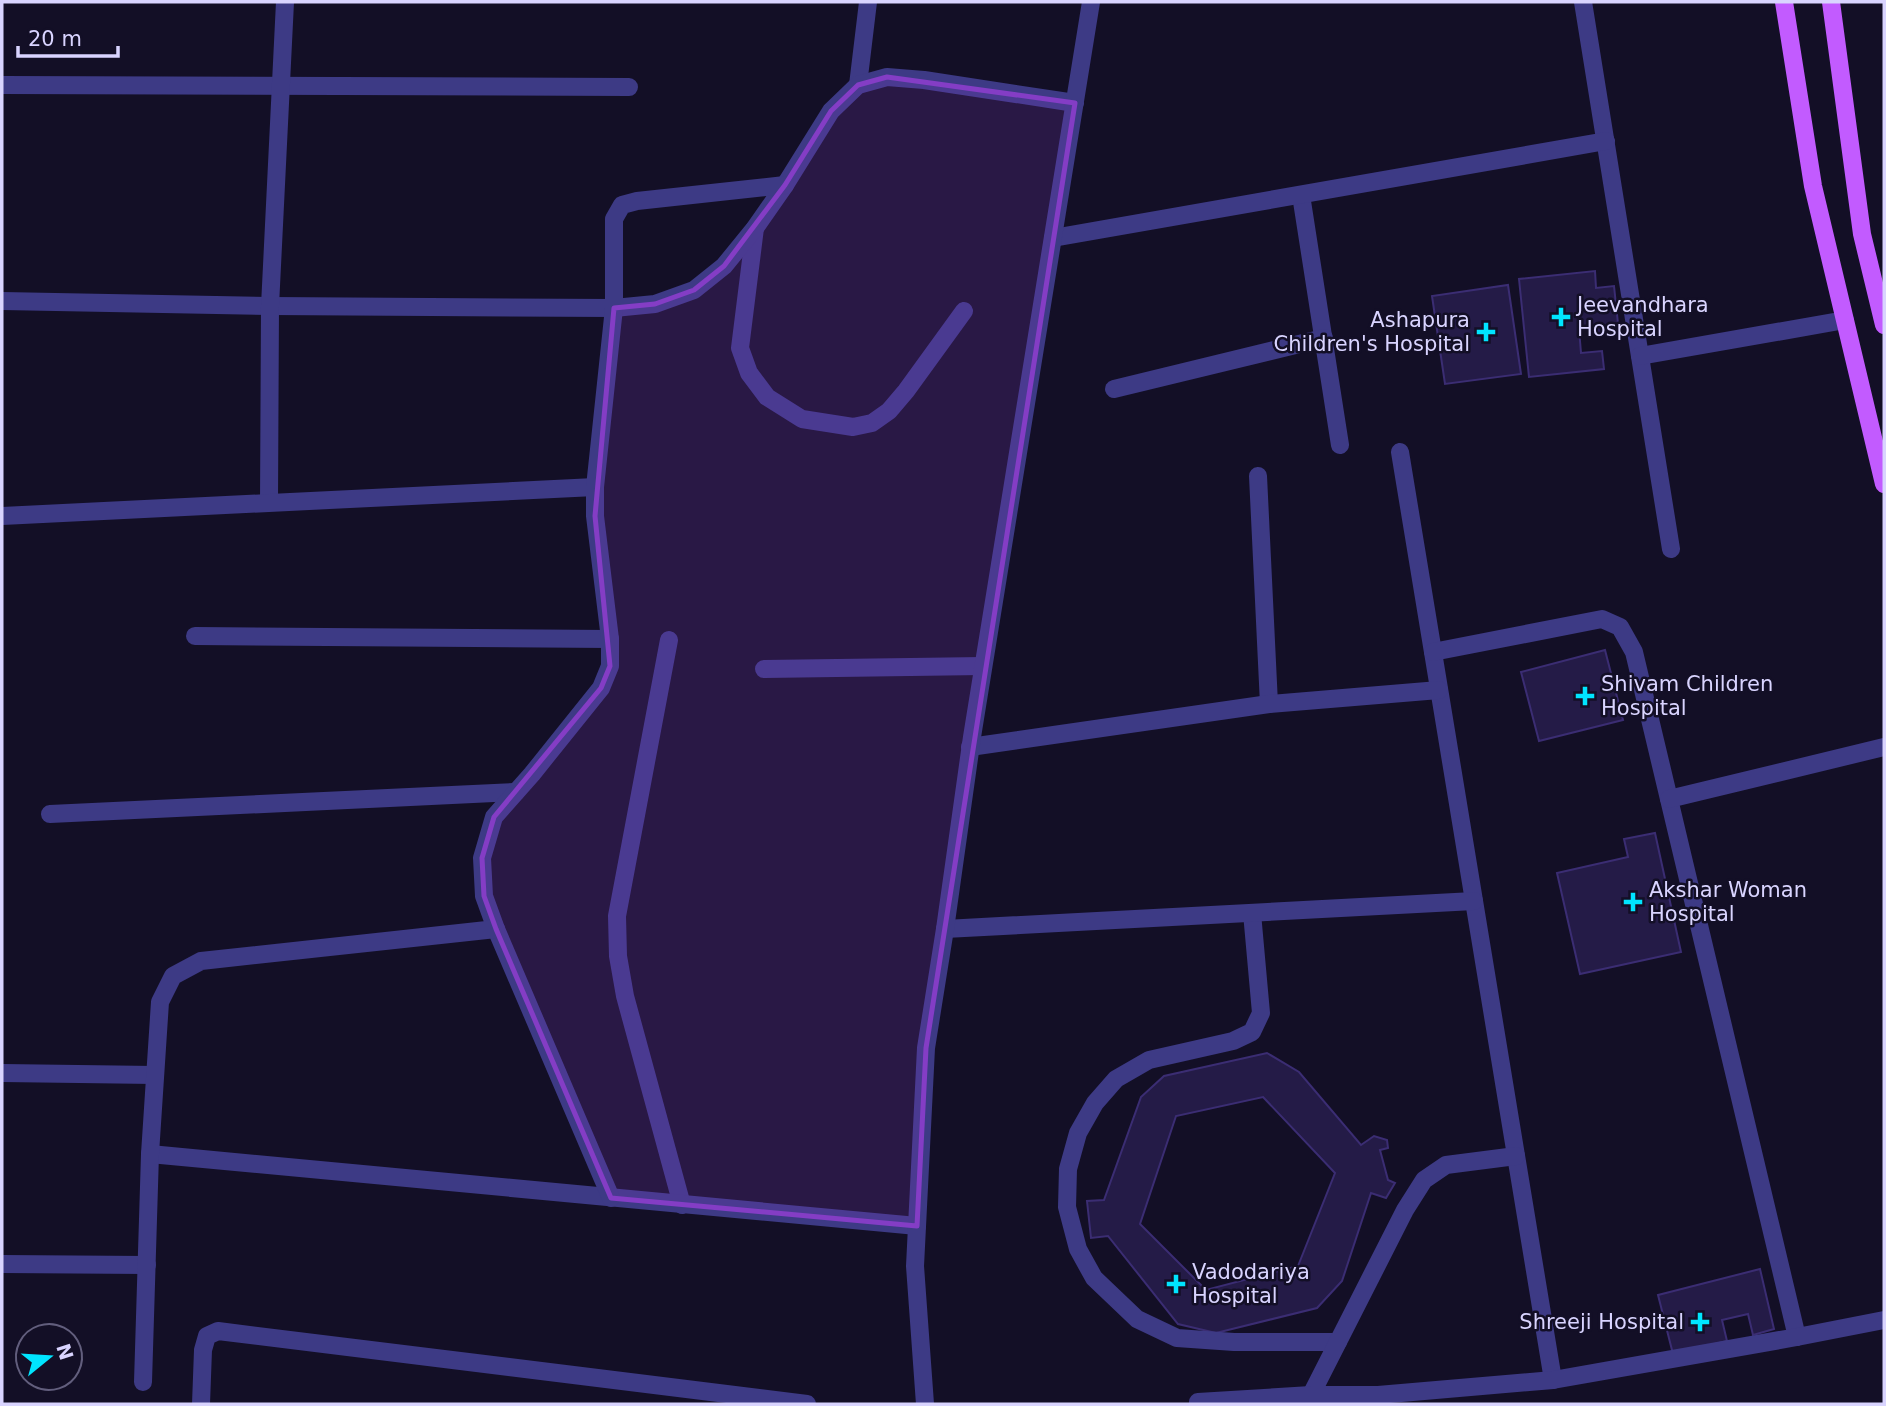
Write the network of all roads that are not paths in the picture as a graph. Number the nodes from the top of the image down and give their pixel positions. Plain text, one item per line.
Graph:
1 (285, 2) edge
2 (868, 2) edge
3 (1091, 2) edge
4 (1583, 2) edge
5 (1784, 2) edge
6 (1831, 2) edge
7 (281, 84) junction
8 (2, 85) edge
9 (858, 85) junction
10 (629, 87) dead end
11 (1074, 103) junction
12 (1606, 141) junction
13 (785, 185) junction
14 (1301, 195) junction
15 (755, 228) junction
16 (1053, 238) junction
17 (2, 301) edge
18 (270, 306) junction
19 (614, 308) junction
20 (964, 311) dead end
21 (1845, 320) junction
22 (1884, 325) edge
23 (1324, 338) junction
24 (1640, 356) junction
25 (1114, 389) dead end
26 (1340, 445) dead end
27 (1400, 453) dead end
28 (1258, 476) dead end
29 (1884, 484) edge
30 (596, 487) junction
31 (270, 502) junction
32 (2, 516) edge
33 (1671, 549) dead end
34 (195, 636) dead end
35 (610, 639) junction
36 (669, 640) dead end
37 (1433, 652) junction
38 (983, 666) junction
39 (764, 669) dead end
40 (1439, 690) junction
41 (1269, 704) junction
42 (970, 747) junction
43 (1884, 747) edge
44 (516, 792) junction
45 (1669, 799) junction
46 (50, 814) dead end
47 (1474, 901) junction
48 (1252, 913) junction
49 (496, 929) junction
50 (945, 929) junction
51 (2, 1073) edge
52 (155, 1075) junction
53 (150, 1154) junction
54 (1516, 1156) junction
55 (611, 1198) junction
56 (682, 1205) junction
57 (917, 1226) junction
58 (2, 1264) edge
59 (147, 1265) junction
60 (1884, 1320) edge
61 (1797, 1337) junction
62 (1338, 1342) junction
63 (1553, 1380) junction
64 (143, 1382) dead end
65 (1311, 1395) junction
66 (1379, 1400) edge
67 (1198, 1402) dead end
68 (201, 1404) edge
69 (807, 1404) edge
70 (925, 1404) edge

1 - 7 street
2 - 9 street
3 - 11 street
4 - 12 street
5 - 21 main road
6 - 22 main road
7 - 8 street
7 - 10 street
7 - 18 street
9 - 11 street
9 - 13 street
11 - 16 street
12 - 14 street
12 - 24 street
13 - 15 street
13 - 19 street
14 - 16 street
14 - 23 street
15 - 19 street
15 - 20 street
16 - 38 street
17 - 18 street
18 - 19 street
18 - 31 street
19 - 30 street
21 - 24 street
21 - 29 main road
23 - 25 street
23 - 26 street
24 - 33 street
27 - 37 street
28 - 41 street
30 - 31 street
30 - 35 street
31 - 32 street
34 - 35 street
35 - 44 street
36 - 56 street
37 - 40 street
37 - 45 street
38 - 39 street
38 - 42 street
40 - 41 street
40 - 47 street
41 - 42 street
42 - 50 street
43 - 45 street
44 - 46 street
44 - 49 street
45 - 61 street
47 - 48 street
47 - 54 street
48 - 50 street
48 - 62 street
49 - 52 street
49 - 55 street
50 - 57 street
51 - 52 street
52 - 53 street
53 - 55 street
53 - 59 street
54 - 62 street
54 - 63 street
55 - 56 street
56 - 57 street
57 - 70 street
58 - 59 street
59 - 64 street
60 - 61 street
61 - 63 street
62 - 65 street
63 - 66 street
65 - 66 street
65 - 67 street
68 - 69 street

